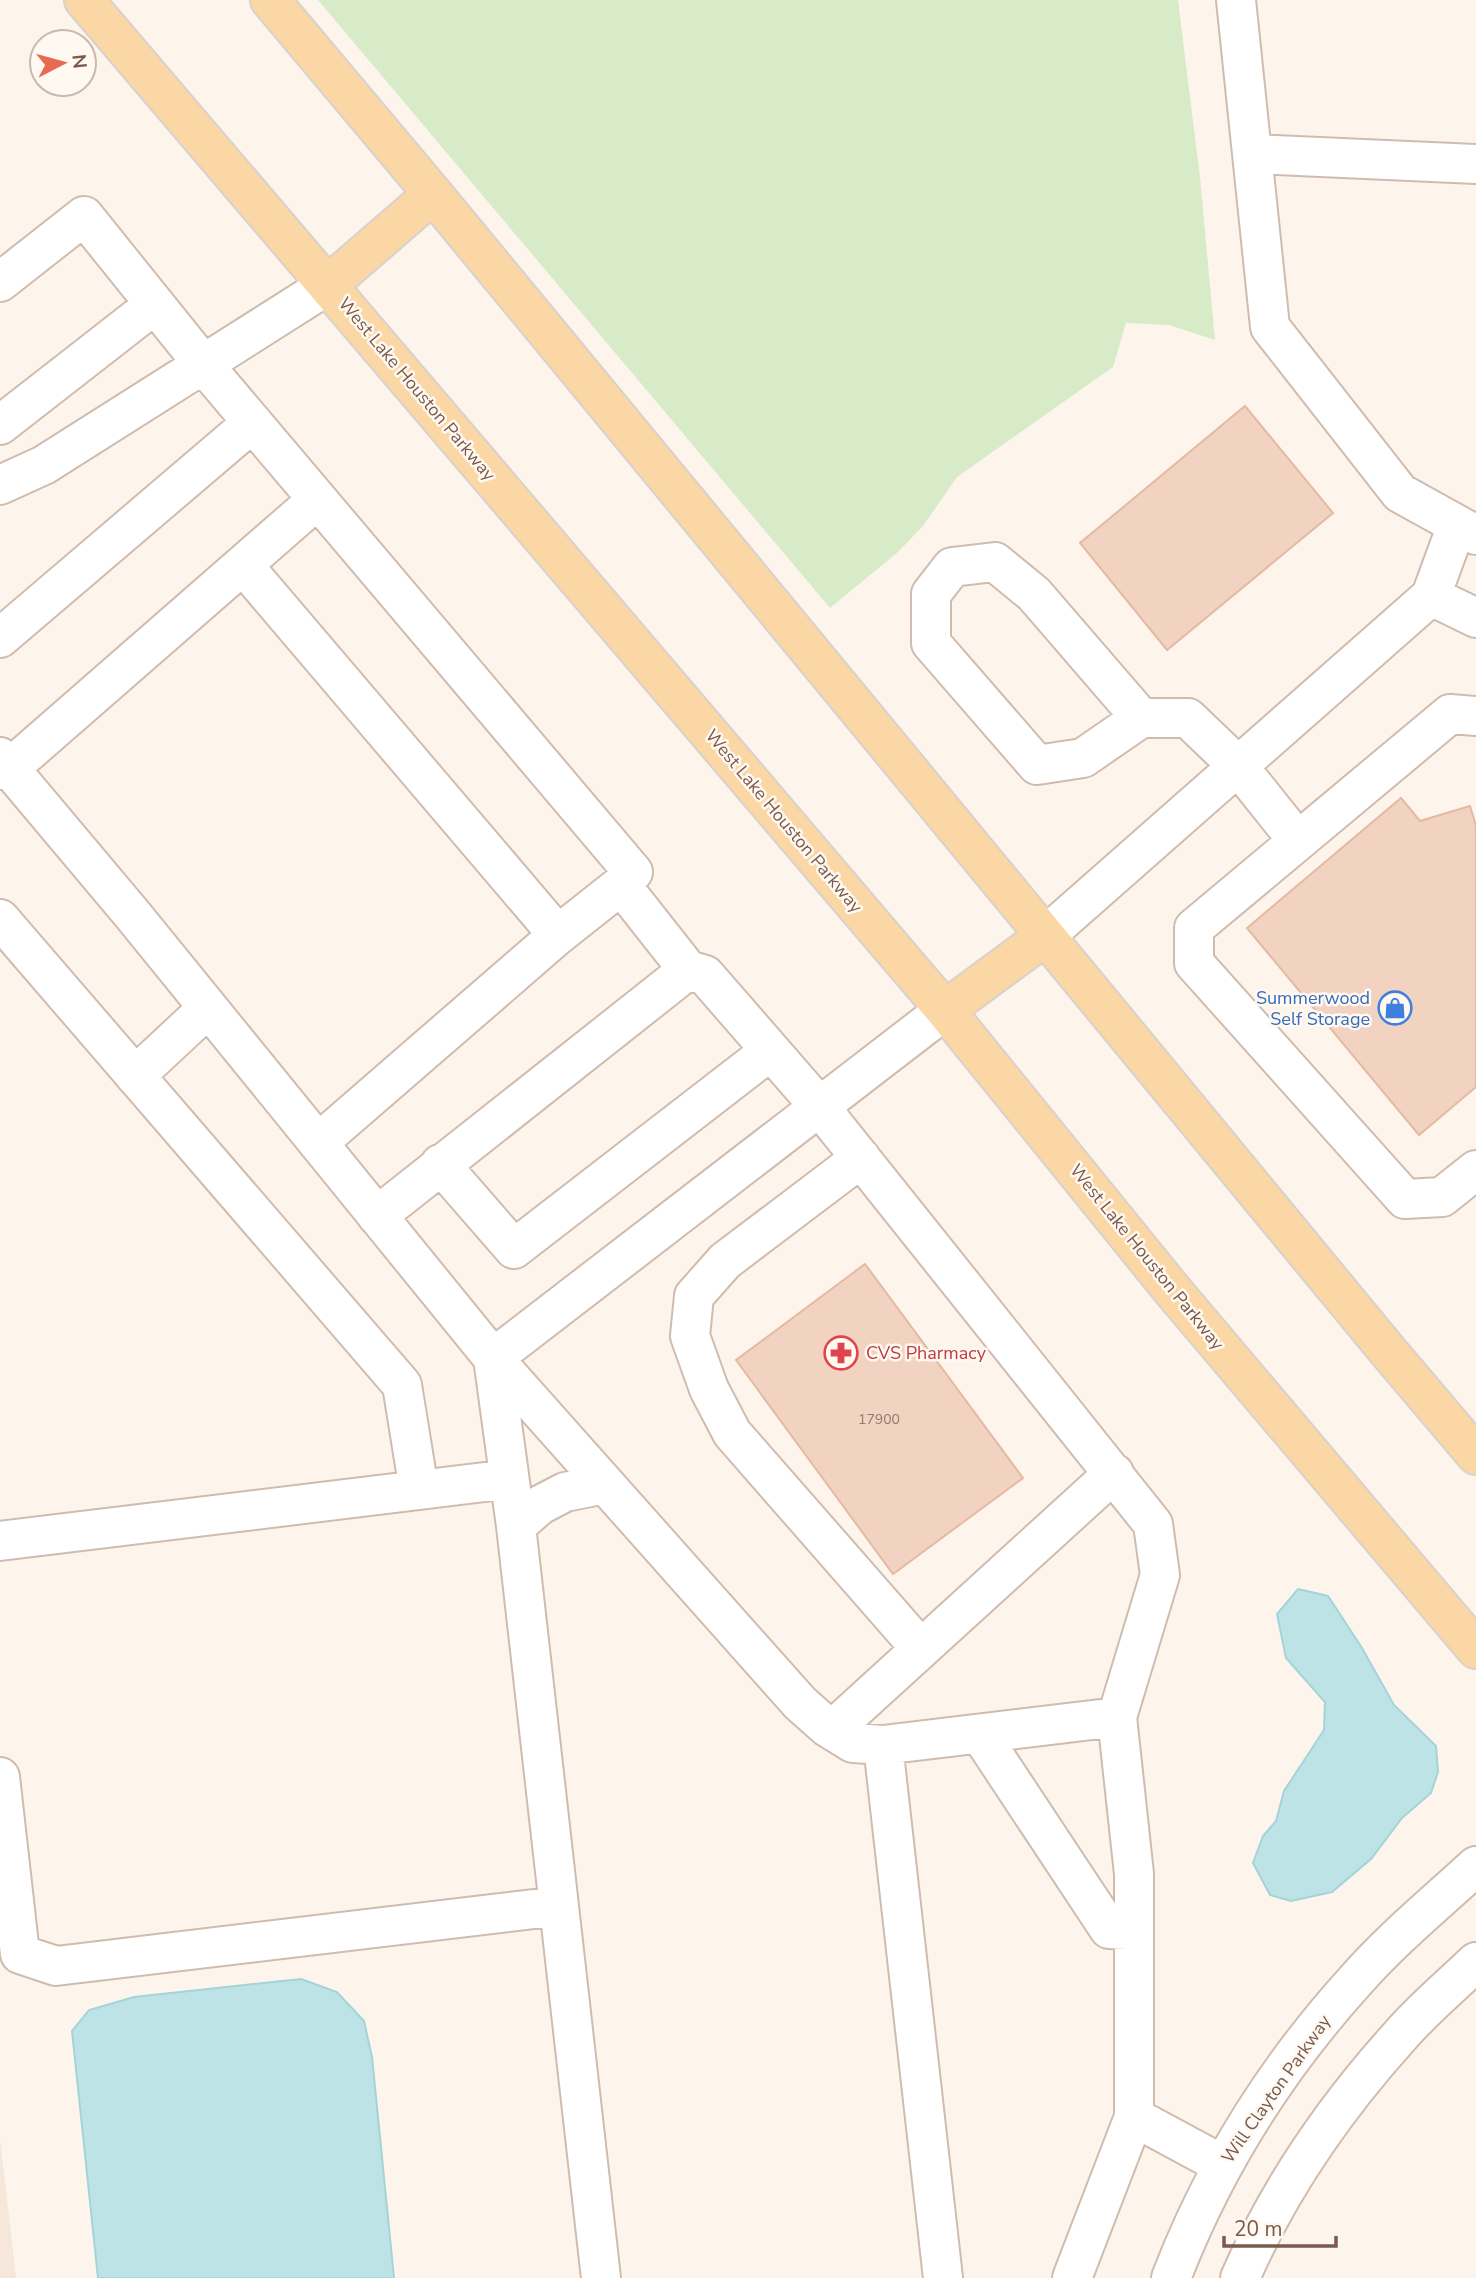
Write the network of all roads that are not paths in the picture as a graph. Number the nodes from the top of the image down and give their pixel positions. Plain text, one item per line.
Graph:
1 (84, 0) edge
2 (270, 0) edge
3 (1236, 0) edge
4 (1254, 155) junction
5 (1476, 164) edge
6 (433, 194) junction
7 (0, 282) edge
8 (328, 285) junction
9 (154, 305) junction
10 (203, 364) junction
11 (18, 400) edge
12 (252, 423) junction
13 (0, 425) edge
14 (0, 485) edge
15 (317, 500) junction
16 (1467, 530) edge
17 (243, 565) junction
18 (1431, 596) junction
19 (1476, 618) edge
20 (0, 638) edge
21 (1476, 716) edge
22 (1141, 718) junction
23 (3, 765) edge
24 (1238, 766) junction
25 (1298, 841) junction
26 (621, 885) junction
27 (0, 919) edge
28 (558, 934) junction
29 (1044, 937) junction
30 (688, 970) junction
31 (208, 1008) junction
32 (945, 1010) junction
33 (770, 1051) junction
34 (135, 1076) junction
35 (819, 1106) junction
36 (318, 1143) junction
37 (861, 1158) junction
38 (440, 1164) junction
39 (1476, 1170) edge
40 (377, 1216) junction
41 (493, 1358) junction
42 (1476, 1455) edge
43 (1114, 1474) junction
44 (509, 1479) junction
45 (605, 1484) junction
46 (419, 1490) junction
47 (516, 1526) junction
48 (0, 1541) edge
49 (921, 1649) junction
50 (1476, 1649) edge
51 (1116, 1717) junction
52 (832, 1730) junction
53 (980, 1734) junction
54 (883, 1745) junction
55 (0, 1777) edge
56 (1476, 1866) edge
57 (559, 1906) junction
58 (1134, 1930) junction
59 (1476, 1962) edge
60 (1134, 2117) junction
61 (1223, 2165) junction
62 (601, 2278) edge
63 (943, 2278) edge
64 (1072, 2278) edge
65 (1171, 2278) edge
66 (1240, 2278) edge

1 - 8 main road, West Lake Houston Parkway
2 - 6 main road
3 - 4 street
4 - 5 street
4 - 16 street
6 - 8 main road
6 - 29 main road
7 - 9 street
8 - 10 street
8 - 32 main road, West Lake Houston Parkway
9 - 10 street
9 - 11 street
10 - 12 street
10 - 14 street
11 - 13 street
12 - 15 street
12 - 20 street
15 - 17 street
15 - 26 street
16 - 18 street
17 - 23 street
17 - 28 street
18 - 19 street
18 - 24 street
21 - 25 street
22 - 22 street
22 - 24 street
23 - 31 street
24 - 25 street
24 - 29 street
25 - 39 street
26 - 28 street
26 - 30 street
27 - 34 street
28 - 36 street
29 - 32 main road
29 - 42 main road
30 - 33 street
30 - 38 street
31 - 34 street
31 - 36 street
32 - 35 street
32 - 50 main road, West Lake Houston Parkway
33 - 35 street
33 - 38 street
34 - 46 street
35 - 37 street
35 - 41 street
36 - 40 street
37 - 43 street
37 - 49 street
38 - 40 street
40 - 41 street
41 - 44 street
41 - 45 street
43 - 49 street
43 - 51 street
44 - 46 street
44 - 47 street
45 - 47 street
45 - 52 street
46 - 48 street
47 - 57 street
49 - 52 street
51 - 53 street
51 - 58 street
52 - 54 street
53 - 54 street
53 - 58 street
54 - 63 street
55 - 57 street
56 - 61 street, Will Clayton Parkway
57 - 62 street
58 - 60 street
59 - 66 street
60 - 61 street
60 - 64 street
61 - 65 street, Will Clayton Parkway

